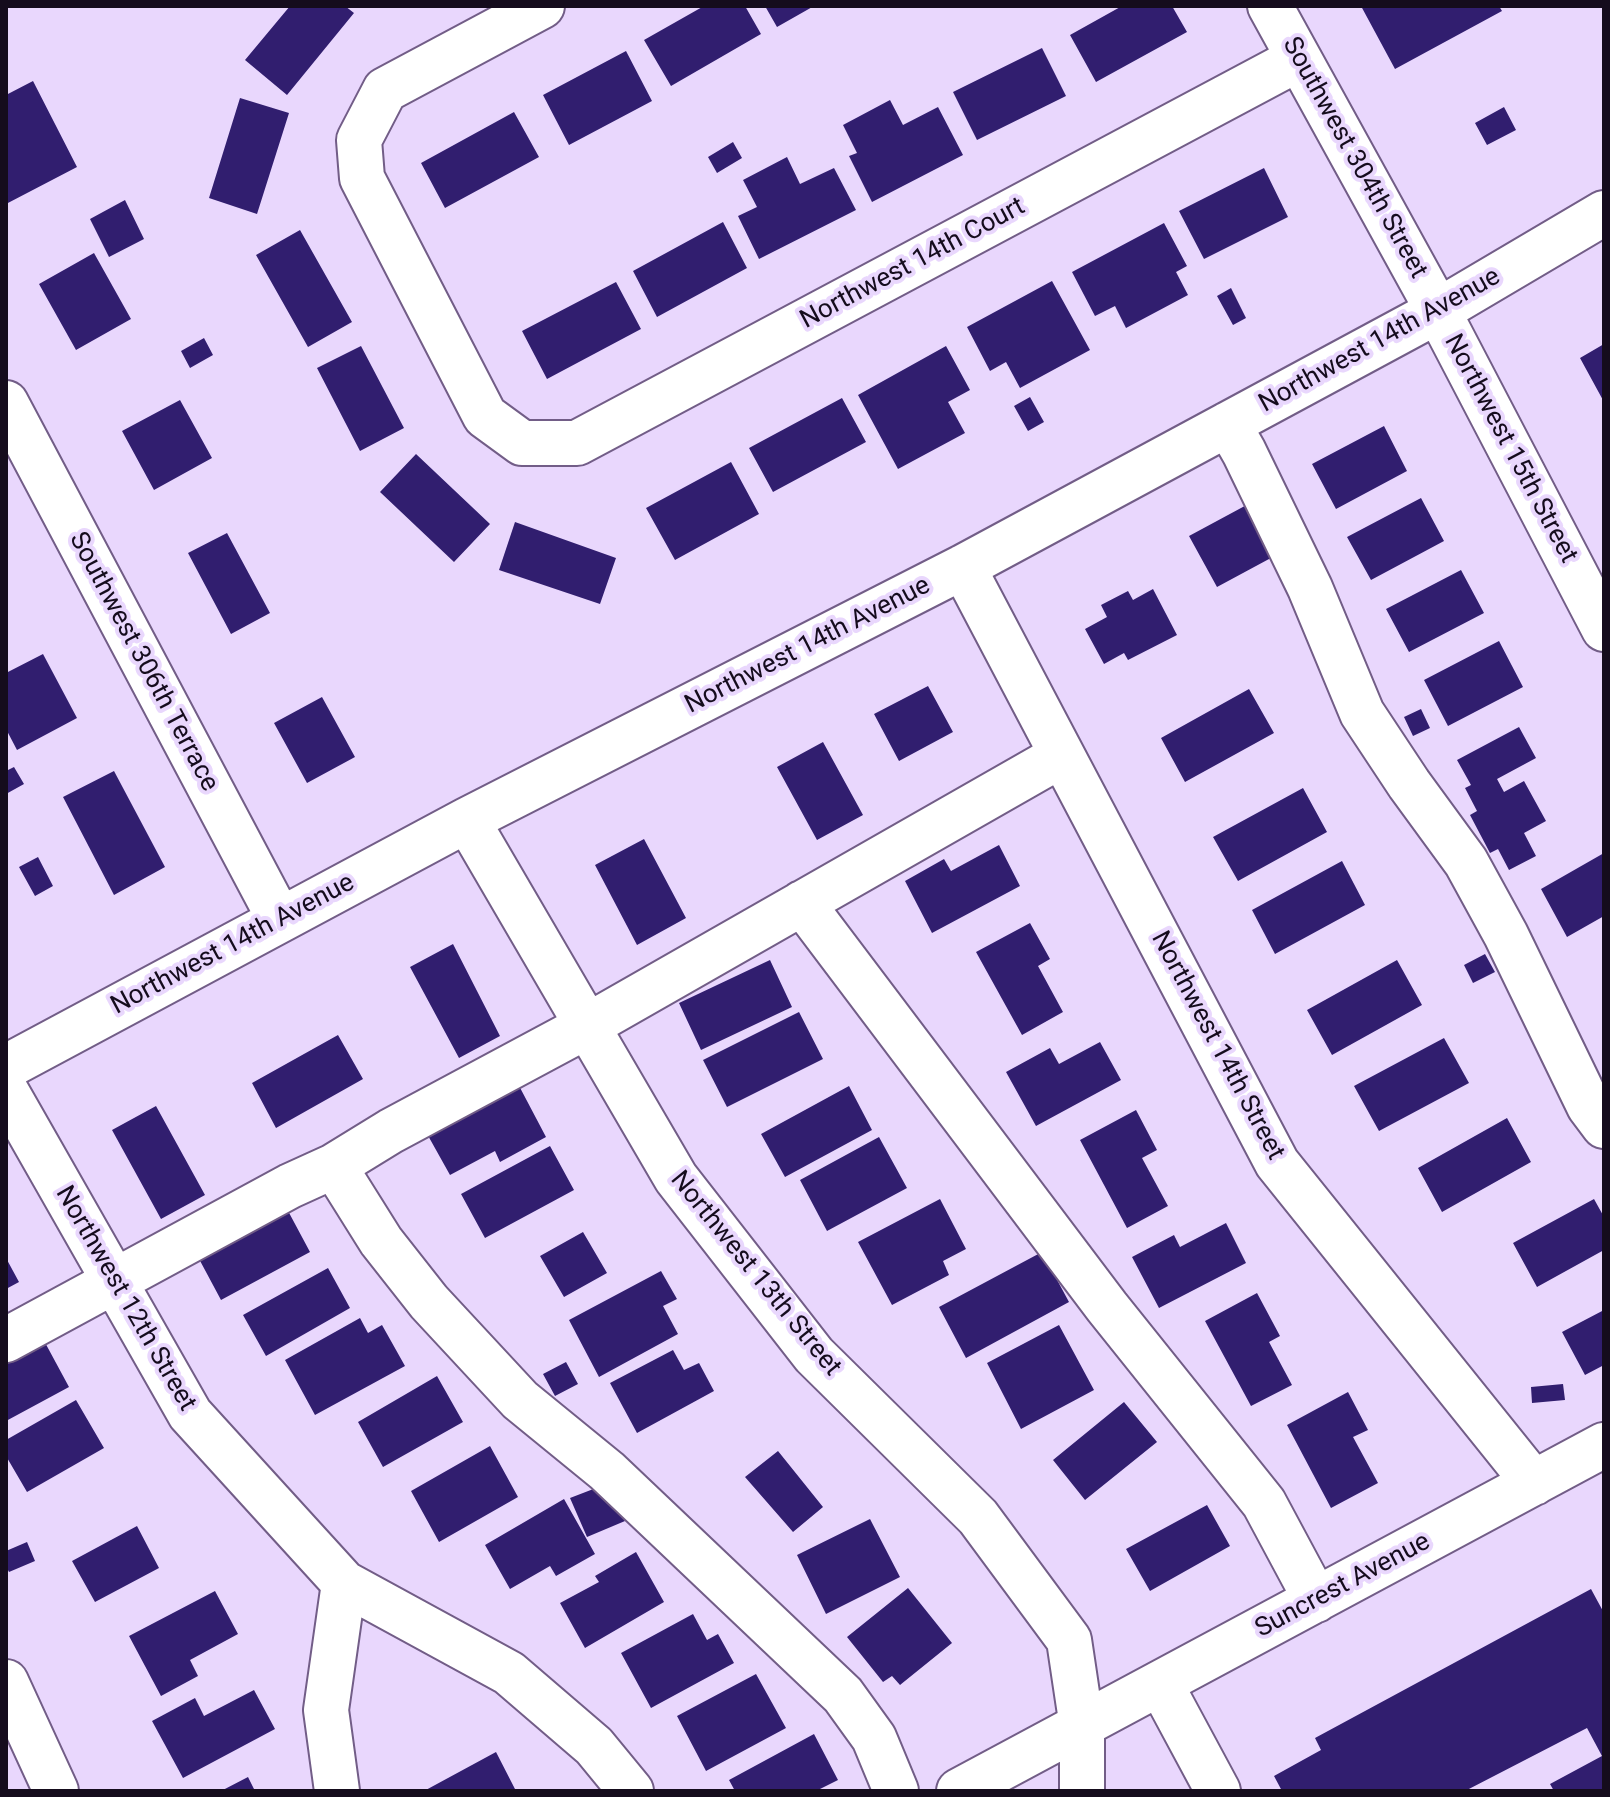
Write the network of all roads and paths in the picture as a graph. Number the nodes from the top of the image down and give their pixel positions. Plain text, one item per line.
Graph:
1 (542, 6) edge
2 (1270, 6) edge
3 (1298, 59) junction
4 (1604, 213) edge
5 (1438, 311) junction
6 (6, 403) edge
7 (1228, 424) junction
8 (963, 567) junction
9 (1604, 629) edge
10 (1062, 755) junction
11 (467, 820) junction
12 (802, 903) junction
13 (280, 920) junction
14 (587, 1026) junction
15 (6, 1067) edge
16 (6, 1091) edge
17 (1604, 1126) edge
18 (334, 1166) junction
19 (114, 1281) junction
20 (6, 1340) edge
21 (1604, 1445) edge
22 (1534, 1483) junction
23 (344, 1583) junction
24 (1316, 1600) junction
25 (6, 1682) edge
26 (1161, 1685) junction
27 (1082, 1727) junction
28 (56, 1791) edge
29 (337, 1791) edge
30 (631, 1791) edge
31 (896, 1791) edge
32 (959, 1791) edge
33 (1082, 1791) edge
34 (1218, 1791) edge

1 - 3 street, Northwest 14th Court
2 - 3 street, Southwest 304th Street
3 - 5 street, Southwest 304th Street
4 - 5 street, Northwest 14th Avenue
5 - 7 street, Northwest 14th Avenue
5 - 9 street, Northwest 15th Street
6 - 13 street, Southwest 306th Terrace
7 - 8 street, Northwest 14th Avenue
7 - 17 street
8 - 10 street, Northwest 14th Street
8 - 11 street, Northwest 14th Avenue
10 - 12 street
10 - 22 street, Northwest 14th Street
11 - 13 street, Northwest 14th Avenue
11 - 14 street, Northwest 13th Street
12 - 14 street
12 - 24 street
13 - 15 street, Northwest 14th Avenue
14 - 18 street
14 - 27 street, Northwest 13th Street
16 - 19 street, Northwest 12th Street
18 - 19 street
18 - 31 street
19 - 20 street
19 - 23 street, Northwest 12th Street
21 - 22 street, Suncrest Avenue
22 - 24 street, Suncrest Avenue
23 - 29 street
23 - 30 street, Northwest 12th Street
24 - 26 street, Suncrest Avenue
25 - 28 street
26 - 27 street, Suncrest Avenue
26 - 34 street
27 - 32 street
27 - 33 street, Northwest 13th Street

